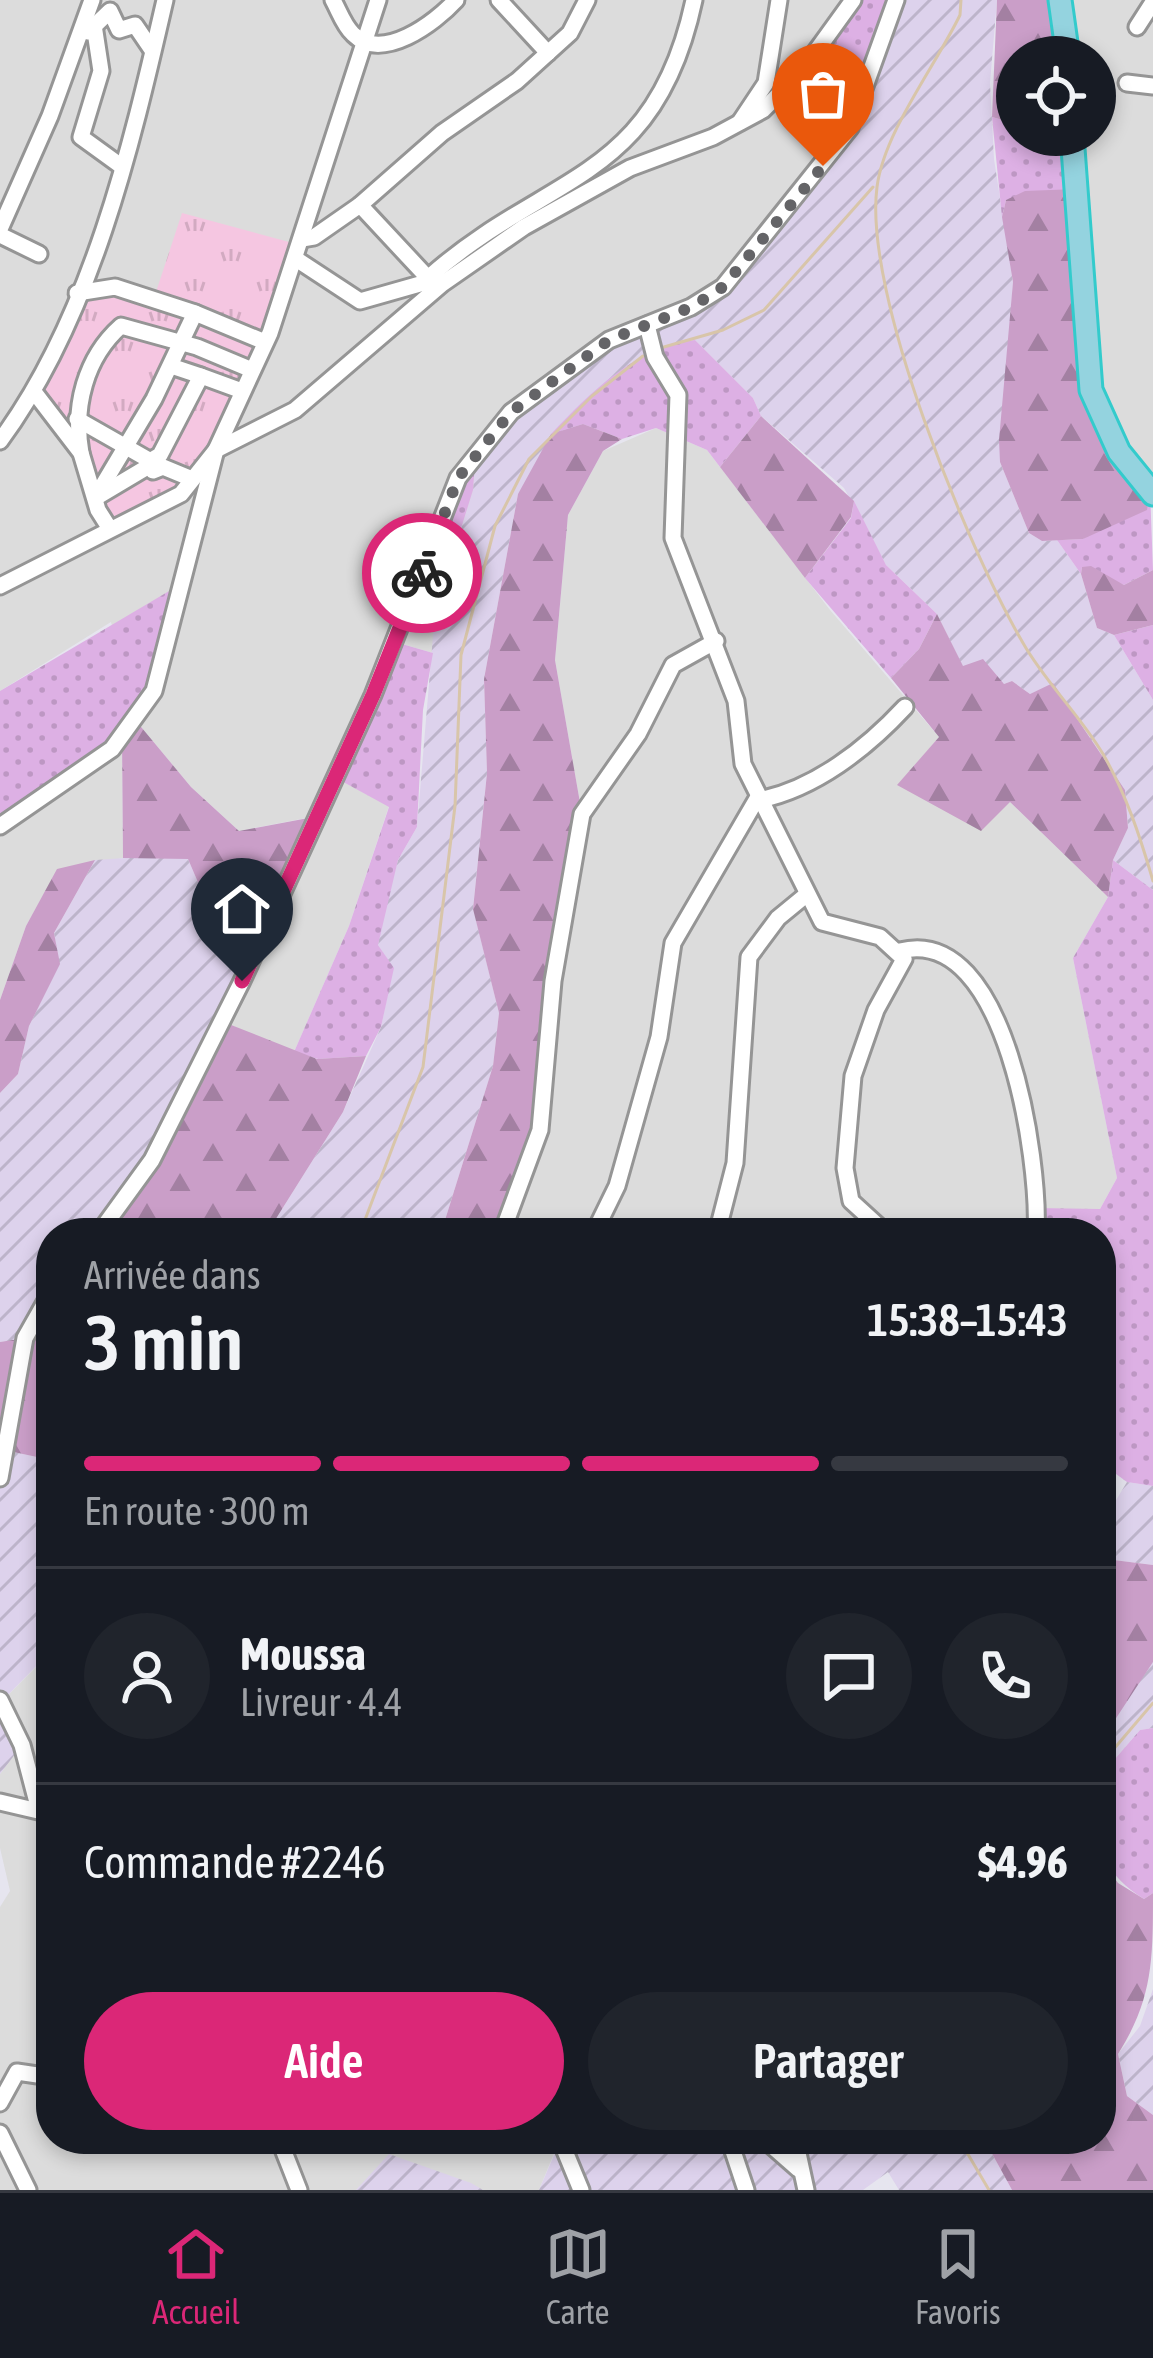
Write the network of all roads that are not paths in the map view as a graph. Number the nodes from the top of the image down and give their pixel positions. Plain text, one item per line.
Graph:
1 (92, 0) edge
2 (165, 0) edge
3 (333, 0) edge
4 (378, 0) edge
5 (456, 0) edge
6 (499, 0) edge
7 (587, 0) edge
8 (694, 0) edge
9 (779, 0) edge
10 (853, 0) edge
11 (896, 0) edge
12 (1060, 0) edge
13 (1153, 2) edge
14 (94, 25) junction
15 (1136, 27) dead end
16 (1065, 36) edge
17 (77, 42) junction
18 (364, 43) junction
19 (152, 50) junction
20 (548, 53) junction
21 (1127, 83) dead end
22 (1153, 86) edge
23 (739, 125) junction
24 (1074, 156) edge
25 (121, 166) junction
26 (360, 205) junction
27 (0, 232) edge
28 (302, 238) junction
29 (39, 254) dead end
30 (296, 259) junction
31 (435, 281) junction
32 (77, 293) junction
33 (195, 313) junction
34 (647, 325) junction
35 (180, 342) junction
36 (265, 343) junction
37 (171, 365) junction
38 (252, 370) junction
39 (201, 376) junction
40 (242, 391) junction
41 (35, 394) junction
42 (77, 419) junction
43 (0, 442) edge
44 (127, 447) junction
45 (216, 450) junction
46 (81, 452) junction
47 (149, 463) junction
48 (192, 478) junction
49 (1153, 494) edge
50 (94, 498) junction
51 (110, 529) junction
52 (0, 586) edge
53 (716, 641) junction
54 (904, 707) dead end
55 (758, 798) junction
56 (0, 826) edge
57 (806, 895) junction
58 (900, 951) junction
59 (110, 1218) edge
60 (508, 1218) edge
61 (601, 1218) edge
62 (721, 1218) edge
63 (869, 1218) edge
64 (1034, 1218) edge
65 (36, 1319) edge
66 (0, 1478) edge
67 (0, 1700) edge
68 (36, 1781) edge
69 (0, 1802) edge
70 (36, 1807) edge
71 (36, 2075) edge
72 (0, 2103) edge
73 (0, 2133) edge
74 (285, 2154) edge
75 (566, 2154) edge
76 (734, 2154) edge
77 (778, 2154) edge
78 (804, 2181) edge
79 (28, 2190) edge
80 (299, 2190) edge
81 (581, 2190) edge
82 (746, 2190) edge

1 - 17 street
2 - 19 street
3 - 18 street
4 - 18 street
5 - 18 street
6 - 20 street
7 - 20 street
8 - 31 street
9 - 23 street
10 - 23 street
11 - 34 street
12 - 16 highway
13 - 15 street
14 - 17 street
14 - 19 street
14 - 25 street
17 - 27 street
18 - 28 street
19 - 25 street
20 - 26 street
21 - 22 street
23 - 31 street
24 - 49 highway
25 - 32 street
26 - 28 street
26 - 31 street
27 - 29 street
28 - 30 street
30 - 31 street
30 - 36 street
31 - 45 street
32 - 33 street
32 - 41 street
33 - 35 street
33 - 36 street
34 - 53 street
34 - 59 street
35 - 37 street
35 - 38 street
35 - 42 street
36 - 38 street
37 - 39 street
37 - 44 street
38 - 40 street
39 - 40 street
39 - 47 street
40 - 45 street
41 - 43 street
41 - 46 street
42 - 44 street
42 - 46 street
44 - 47 street
44 - 50 street
45 - 48 street
45 - 56 street
46 - 50 street
47 - 48 street
47 - 50 street
48 - 51 street
50 - 51 street
51 - 52 street
53 - 55 street
53 - 60 street
54 - 55 street
55 - 57 street
55 - 61 street
57 - 58 street
57 - 62 street
58 - 63 street
58 - 64 street
65 - 66 street
67 - 68 street
69 - 70 street
71 - 72 street
73 - 79 street
74 - 80 street
75 - 81 street
76 - 82 street
77 - 78 street

